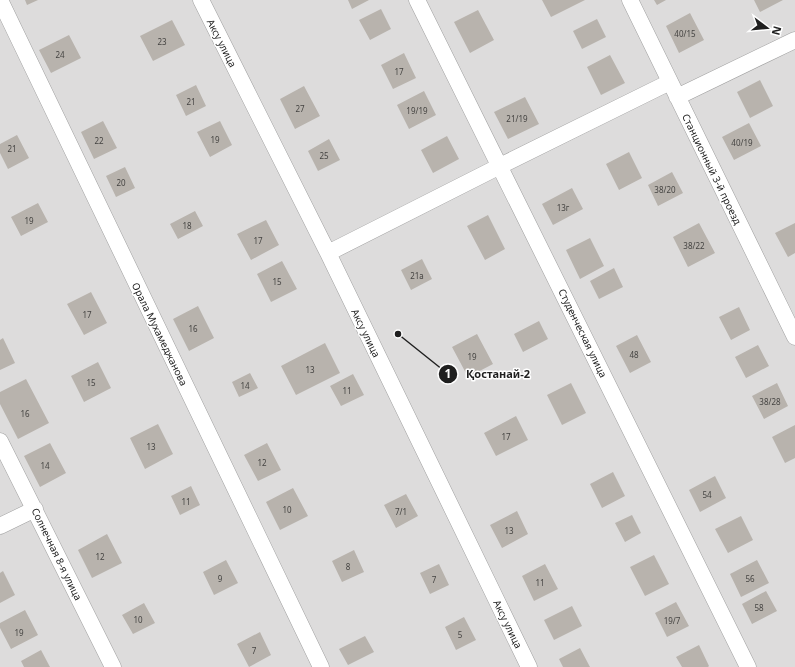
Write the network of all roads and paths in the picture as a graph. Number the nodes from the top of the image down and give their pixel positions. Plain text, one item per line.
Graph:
1 (0, 0) edge
2 (201, 0) edge
3 (417, 0) edge
4 (630, 0) edge
5 (795, 40) edge
6 (670, 82) junction
7 (678, 97) junction
8 (500, 166) junction
9 (328, 253) junction
10 (795, 337) edge
11 (0, 441) edge
12 (35, 509) junction
13 (0, 526) edge
14 (113, 667) edge
15 (321, 667) edge
16 (529, 667) edge
17 (748, 667) edge

1 - 15 street, Орала Мухамеджанова
2 - 9 street, Аксу улица
3 - 8 street, Студенческая улица
4 - 6 street, Станционный 3-й проезд
5 - 7 street
6 - 7 street, Станционный 3-й проезд
6 - 8 street
7 - 10 street, Станционный 3-й проезд
8 - 9 street
8 - 17 street, Студенческая улица
9 - 16 street, Аксу улица
11 - 12 street, Солнечная 8-я улица
12 - 13 street
12 - 14 street, Солнечная 8-я улица

